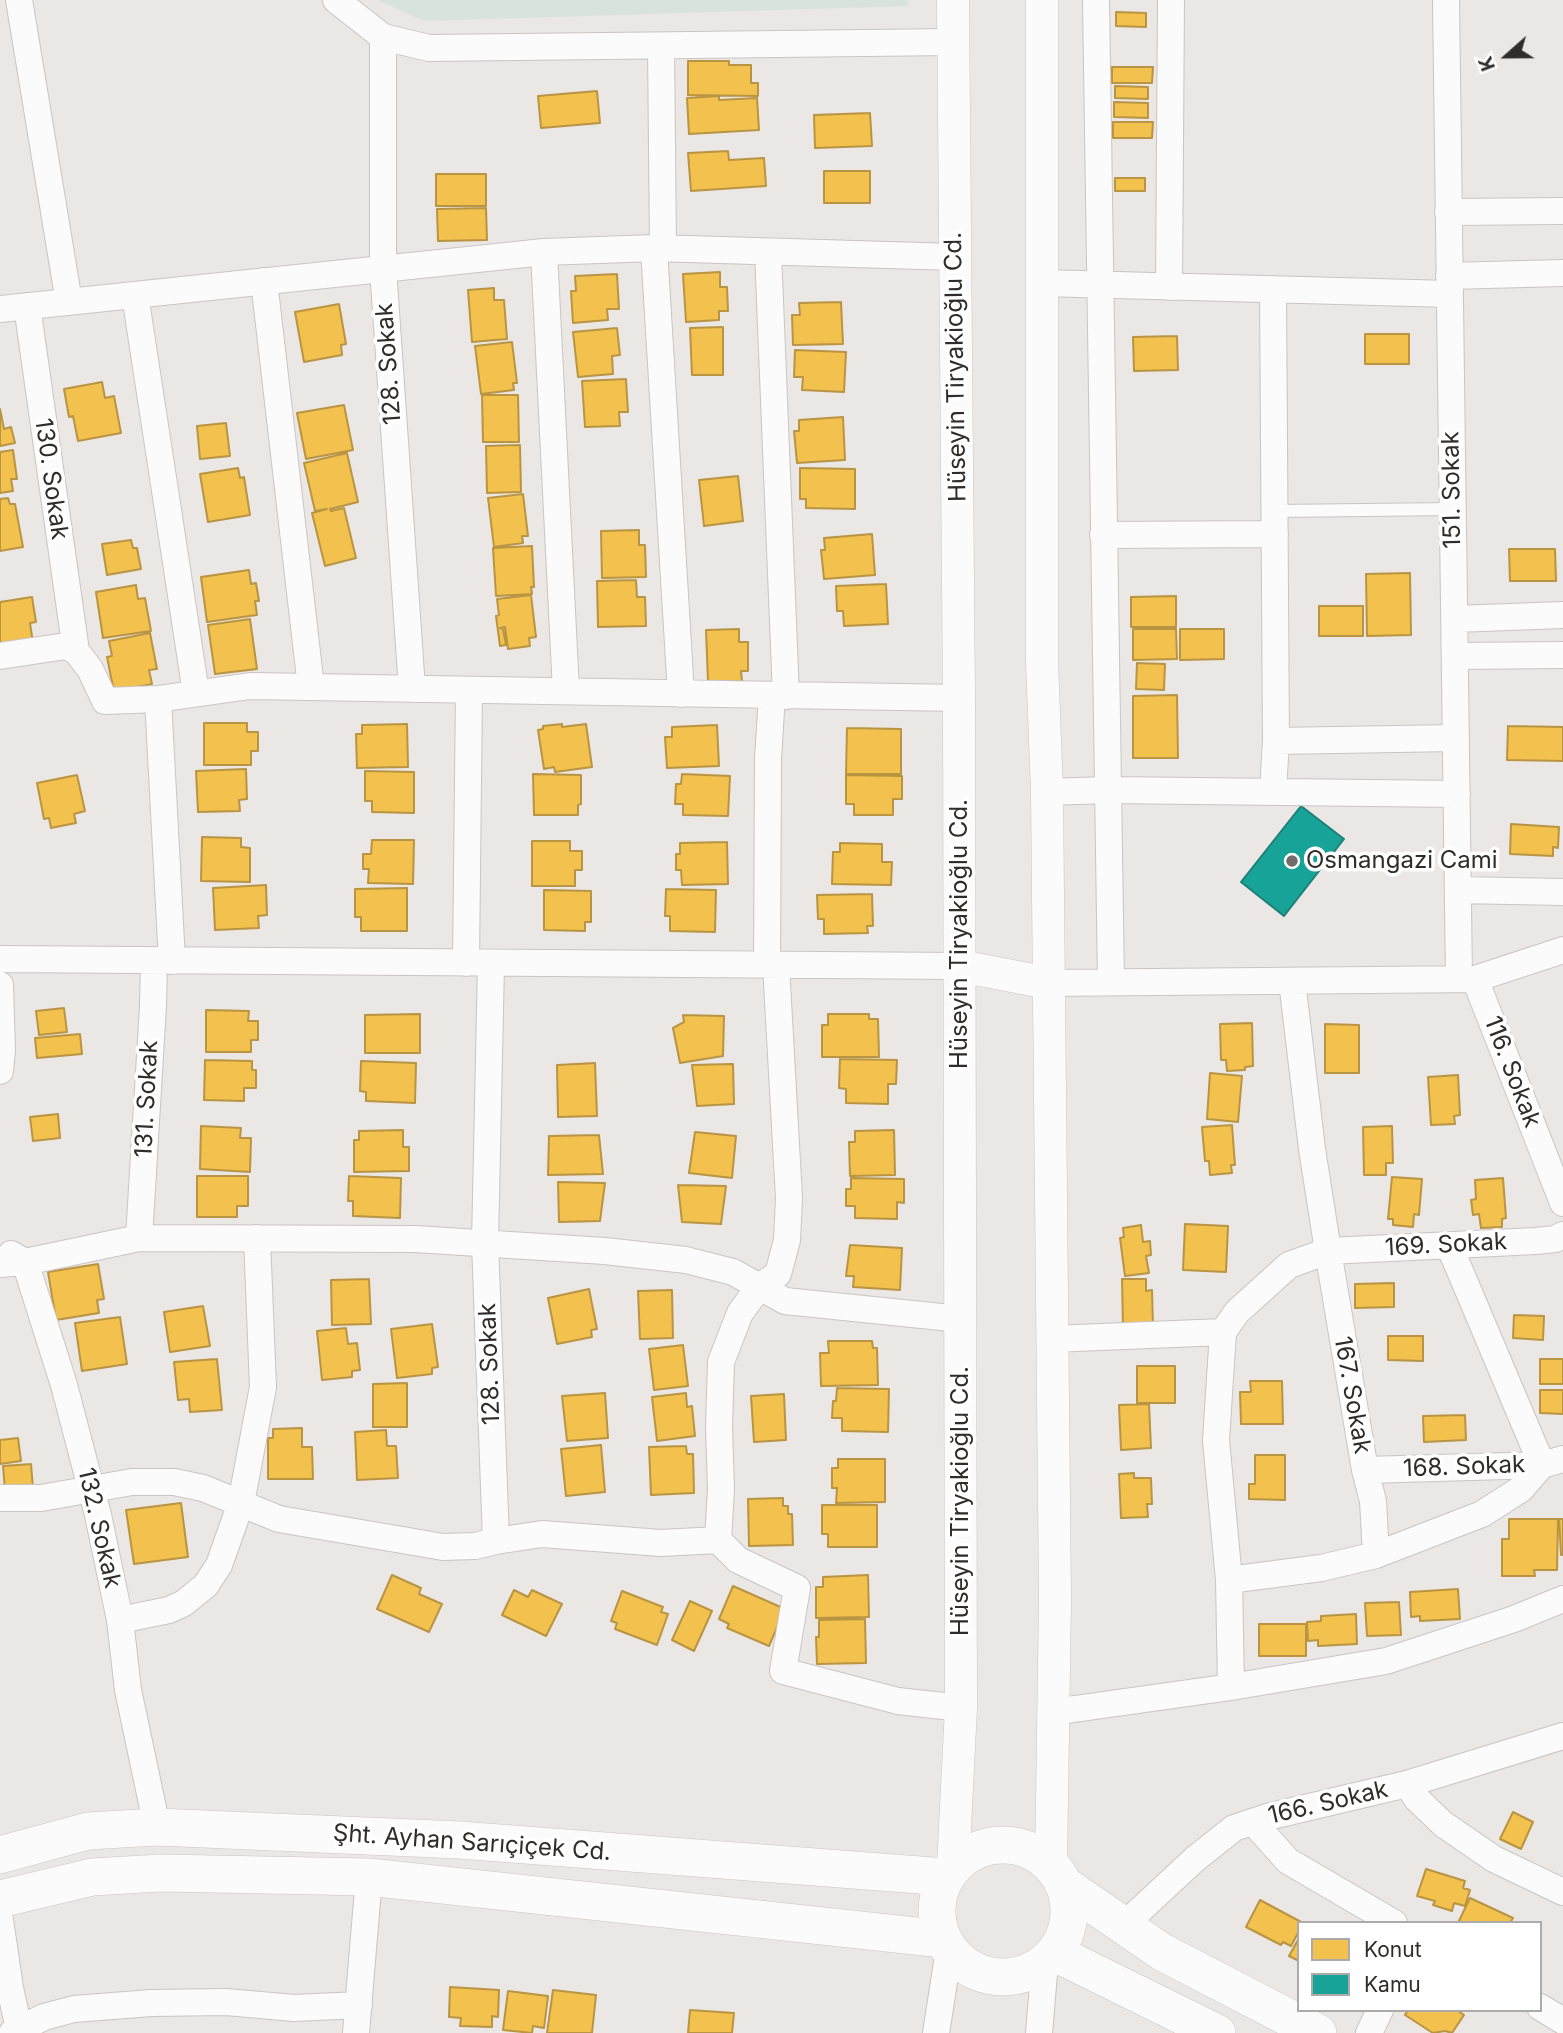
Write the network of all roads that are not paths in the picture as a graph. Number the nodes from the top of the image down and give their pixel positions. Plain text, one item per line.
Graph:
1 (19, 0) edge
2 (336, 0) edge
3 (953, 0) edge
4 (1042, 0) edge
5 (1096, 0) edge
6 (1171, 0) edge
7 (1446, 0) edge
8 (383, 37) junction
9 (953, 42) junction
10 (661, 46) junction
11 (1563, 211) edge
12 (1448, 212) junction
13 (658, 248) junction
14 (544, 252) junction
15 (768, 252) junction
16 (955, 257) junction
17 (383, 268) junction
18 (1563, 273) edge
19 (264, 281) junction
20 (1042, 283) junction
21 (1099, 285) junction
22 (1449, 285) junction
23 (1169, 286) junction
24 (1273, 289) junction
25 (135, 295) junction
26 (69, 302) junction
27 (27, 306) junction
28 (0, 309) edge
29 (1452, 509) junction
30 (1275, 522) junction
31 (1103, 535) junction
32 (1563, 615) edge
33 (1455, 619) junction
34 (76, 651) junction
35 (1563, 654) edge
36 (0, 656) edge
37 (1456, 656) junction
38 (312, 687) junction
39 (412, 689) junction
40 (469, 690) junction
41 (566, 691) junction
42 (196, 693) junction
43 (681, 694) junction
44 (779, 695) junction
45 (959, 698) junction
46 (158, 699) junction
47 (1456, 738) junction
48 (1276, 741) junction
49 (1108, 790) junction
50 (1273, 791) junction
51 (1046, 792) junction
52 (1457, 794) junction
53 (1458, 890) junction
54 (1563, 892) edge
55 (1563, 950) edge
56 (0, 959) edge
57 (163, 961) junction
58 (478, 964) junction
59 (772, 965) junction
60 (960, 966) junction
61 (1467, 979) junction
62 (1292, 981) junction
63 (1111, 982) junction
64 (1048, 983) junction
65 (0, 985) edge
66 (0, 1071) edge
67 (1563, 1203) edge
68 (1563, 1235) edge
69 (139, 1238) junction
70 (257, 1238) junction
71 (485, 1244) junction
72 (1448, 1245) junction
73 (0, 1247) edge
74 (1328, 1251) junction
75 (12, 1263) edge
76 (759, 1287) junction
77 (961, 1319) junction
78 (1223, 1332) junction
79 (1052, 1339) junction
80 (1552, 1462) edge
81 (1365, 1470) junction
82 (91, 1490) junction
83 (0, 1498) edge
84 (241, 1503) junction
85 (718, 1540) junction
86 (496, 1541) junction
87 (1376, 1555) junction
88 (1229, 1580) junction
89 (1563, 1599) edge
90 (120, 1620) junction
91 (1231, 1688) junction
92 (961, 1708) junction
93 (1053, 1712) junction
94 (1563, 1736) edge
95 (1407, 1784) junction
96 (1253, 1822) junction
97 (157, 1827) junction
98 (0, 1856) edge
99 (950, 1872) junction
100 (1057, 1875) junction
101 (369, 1877) junction
102 (1563, 1892) edge
103 (0, 1899) edge
104 (0, 1920) edge
105 (1391, 1921) edge
106 (1124, 1925) junction
107 (946, 1945) junction
108 (1050, 1958) junction
109 (359, 2005) junction
110 (1542, 2008) edge
111 (1379, 2012) edge
112 (293, 2021) edge
113 (1563, 2021) edge
114 (16, 2031) edge
115 (356, 2033) edge
116 (936, 2033) edge
117 (1039, 2033) edge
118 (1217, 2033) edge
119 (1318, 2033) edge
120 (1370, 2033) edge

1 - 26 street
2 - 8 street
3 - 9 street, Hüseyin Tiryakioğlu Cd.
4 - 20 street
5 - 21 street
6 - 23 street
7 - 12 street, 151. Sokak
8 - 10 street
8 - 17 street, 128. Sokak
9 - 10 street
9 - 16 street, Hüseyin Tiryakioğlu Cd.
10 - 13 street
11 - 12 street
12 - 22 street, 151. Sokak
13 - 14 street
13 - 15 street
13 - 43 street
14 - 17 street
14 - 41 street
15 - 16 street
15 - 44 street
16 - 45 street, Hüseyin Tiryakioğlu Cd.
17 - 19 street
17 - 39 street, 128. Sokak
18 - 22 street
19 - 25 street
19 - 38 street
20 - 21 street
20 - 51 street
21 - 23 street
21 - 31 street
22 - 24 street
22 - 29 street, 151. Sokak
23 - 24 street
24 - 30 street
25 - 26 street
25 - 42 street
26 - 27 street
27 - 28 street
27 - 34 street, 130. Sokak
29 - 30 lane
29 - 33 street, 151. Sokak
30 - 31 street
30 - 48 street
31 - 49 street
32 - 33 street
33 - 37 street, 151. Sokak
34 - 36 street
34 - 46 street
35 - 37 street
37 - 47 street, 151. Sokak
38 - 39 street
38 - 42 street
39 - 40 street
40 - 41 street
40 - 58 street, 128. Sokak
41 - 43 street
42 - 46 street
43 - 44 street
44 - 45 street
44 - 59 street
45 - 60 street, Hüseyin Tiryakioğlu Cd.
46 - 57 street, 131. Sokak
47 - 48 street
47 - 52 street, 151. Sokak
48 - 50 street
49 - 50 street
49 - 51 street
49 - 63 street
50 - 52 street
51 - 64 street
52 - 53 street, 151. Sokak
53 - 54 street
53 - 61 street, 151. Sokak
55 - 61 street
56 - 57 street
57 - 58 street
57 - 69 street, 131. Sokak
58 - 59 street
58 - 71 street, 128. Sokak
59 - 60 street
59 - 76 street
60 - 64 street
60 - 77 street, Hüseyin Tiryakioğlu Cd.
61 - 62 street
61 - 67 street, 116. Sokak
62 - 63 street
62 - 74 street, 167. Sokak
63 - 64 street
64 - 79 street
65 - 66 street
68 - 72 street, 169. Sokak
69 - 70 street
69 - 75 street
70 - 71 street
70 - 84 street
71 - 76 street
71 - 86 street, 128. Sokak
72 - 74 street, 169. Sokak
72 - 80 street
73 - 75 street
74 - 78 street, 169. Sokak
74 - 81 street, 167. Sokak
75 - 82 street, 132. Sokak
76 - 77 street
76 - 85 street
77 - 92 street, Hüseyin Tiryakioğlu Cd.
78 - 79 street
78 - 88 street
79 - 93 street
80 - 81 street, 168. Sokak
80 - 87 street
81 - 87 street, 167. Sokak
82 - 83 street
82 - 84 street
82 - 90 street, 132. Sokak
84 - 86 street
84 - 90 street
85 - 86 street
85 - 92 street
87 - 88 street
88 - 91 street
89 - 91 street
90 - 97 street, 132. Sokak
91 - 93 street
92 - 99 street, Hüseyin Tiryakioğlu Cd.
93 - 100 street
94 - 95 street, 166. Sokak
95 - 96 street, 166. Sokak
95 - 102 street
96 - 105 street
96 - 106 street, 166. Sokak
97 - 98 main road, Şht. Ayhan Sarıçiçek Cd.
97 - 99 main road, Şht. Ayhan Sarıçiçek Cd.
99 - 100 main road
99 - 107 main road, Hüseyin Tiryakioğlu Cd.
100 - 106 main road
100 - 108 main road
101 - 103 main road, Şht. Ayhan Sarıçiçek Cd.
101 - 107 main road, Şht. Ayhan Sarıçiçek Cd.
101 - 109 street
104 - 114 street
106 - 119 main road
107 - 108 main road
107 - 116 street, Hüseyin Tiryakioğlu Cd.
108 - 117 street
108 - 118 main road
109 - 112 street
109 - 115 street
110 - 113 street
111 - 120 street
112 - 114 street

